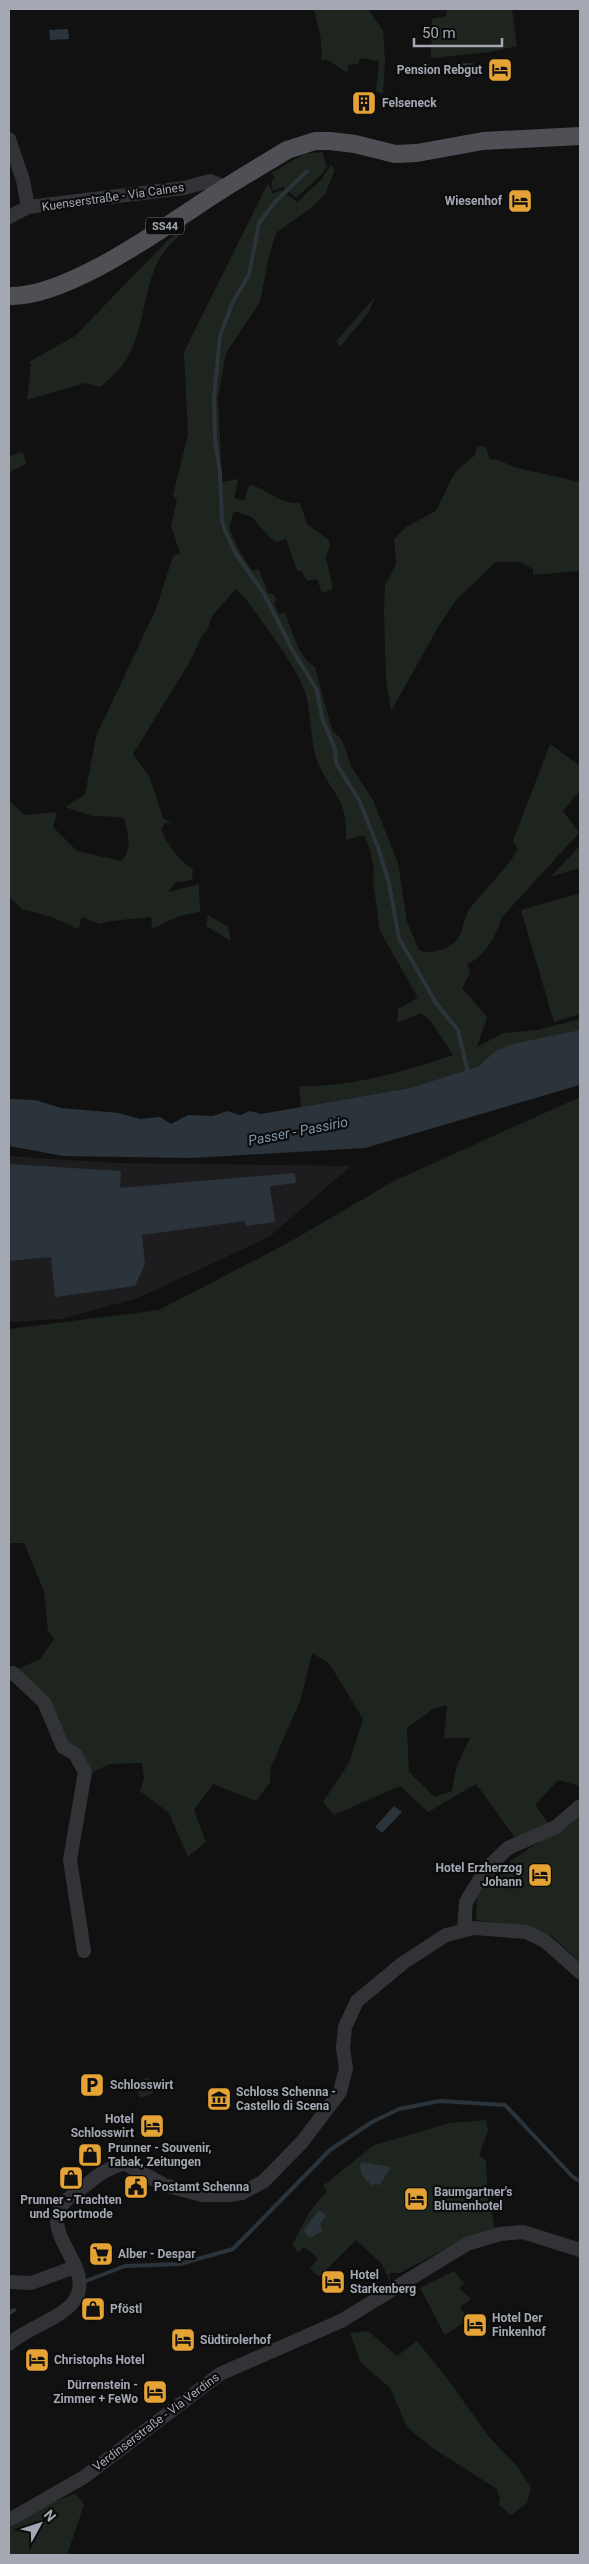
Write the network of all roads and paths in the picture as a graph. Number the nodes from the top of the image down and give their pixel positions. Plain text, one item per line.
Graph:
1 (580, 136) edge
2 (9, 139) edge
3 (225, 187) junction
4 (28, 207) junction
5 (9, 217) edge
6 (9, 296) edge
7 (9, 1674) edge
8 (580, 1806) edge
9 (464, 1929) junction
10 (84, 1951) dead end
11 (580, 1972) edge
12 (580, 2250) edge
13 (77, 2272) junction
14 (9, 2282) edge
15 (9, 2344) edge
16 (9, 2520) edge

1 - 3 main road, SS44
2 - 4 street, Kuenserstraße - Via Caines
3 - 4 street, Kuenserstraße - Via Caines
3 - 6 main road, SS44
4 - 5 street, Kuenserstraße - Via Caines
7 - 10 street
8 - 9 street
9 - 11 street
9 - 13 street
12 - 16 street, Verdinserstraße - Via Verdins
13 - 14 street
13 - 15 street

